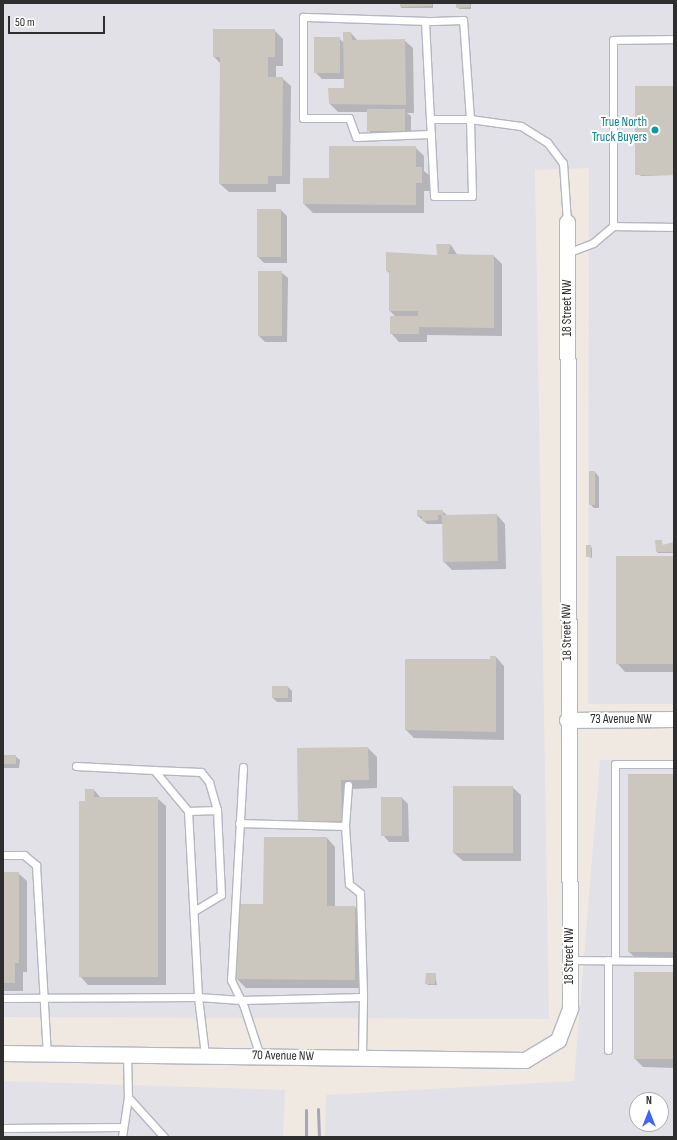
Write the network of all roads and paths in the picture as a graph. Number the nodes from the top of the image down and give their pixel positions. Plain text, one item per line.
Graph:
1 (425, 21) junction
2 (674, 39) edge
3 (430, 119) junction
4 (470, 119) junction
5 (430, 134) junction
6 (567, 222) joint
7 (613, 226) junction
8 (674, 227) edge
9 (567, 253) junction
10 (674, 719) edge
11 (567, 720) junction
12 (674, 764) edge
13 (76, 766) dead end
14 (243, 767) dead end
15 (154, 770) junction
16 (348, 785) dead end
17 (217, 810) junction
18 (188, 811) junction
19 (239, 823) junction
20 (345, 826) junction
21 (3, 855) edge
22 (194, 911) junction
23 (569, 960) junction
24 (612, 960) junction
25 (674, 961) edge
26 (198, 997) junction
27 (363, 997) junction
28 (3, 998) edge
29 (44, 998) junction
30 (241, 1000) junction
31 (558, 1040) joint
32 (608, 1050) dead end
33 (3, 1053) edge
34 (47, 1053) junction
35 (127, 1054) junction
36 (205, 1055) junction
37 (260, 1056) junction
38 (362, 1057) junction
39 (128, 1097) junction
40 (122, 1127) junction
41 (3, 1128) edge
42 (122, 1137) edge
43 (164, 1137) edge

1 - 3 lane
1 - 4 lane
1 - 5 lane
2 - 7 lane
3 - 4 lane
3 - 5 lane
4 - 5 lane
4 - 6 lane
6 - 9 street, 18 Street NW
7 - 8 lane
7 - 9 lane
9 - 11 street, 18 Street NW
10 - 11 street, 73 Avenue NW
11 - 23 street, 18 Street NW
12 - 24 lane
13 - 15 lane
14 - 19 lane
15 - 17 lane
15 - 18 lane
16 - 20 lane
17 - 18 lane
17 - 22 lane
18 - 22 lane
19 - 20 lane
19 - 30 lane
20 - 27 lane
21 - 29 lane
22 - 26 lane
23 - 24 lane
23 - 31 street, 18 Street NW
24 - 25 lane
24 - 32 lane
26 - 29 lane
26 - 30 lane
26 - 36 lane
27 - 30 lane
27 - 38 lane
28 - 29 lane
29 - 34 lane
30 - 37 lane
31 - 38 street, 70 Avenue NW
33 - 34 street, 70 Avenue NW
34 - 35 street, 70 Avenue NW
35 - 36 street, 70 Avenue NW
35 - 39 lane
36 - 37 street, 70 Avenue NW
37 - 38 street, 70 Avenue NW
39 - 40 lane
39 - 43 lane
40 - 41 lane
40 - 42 lane

